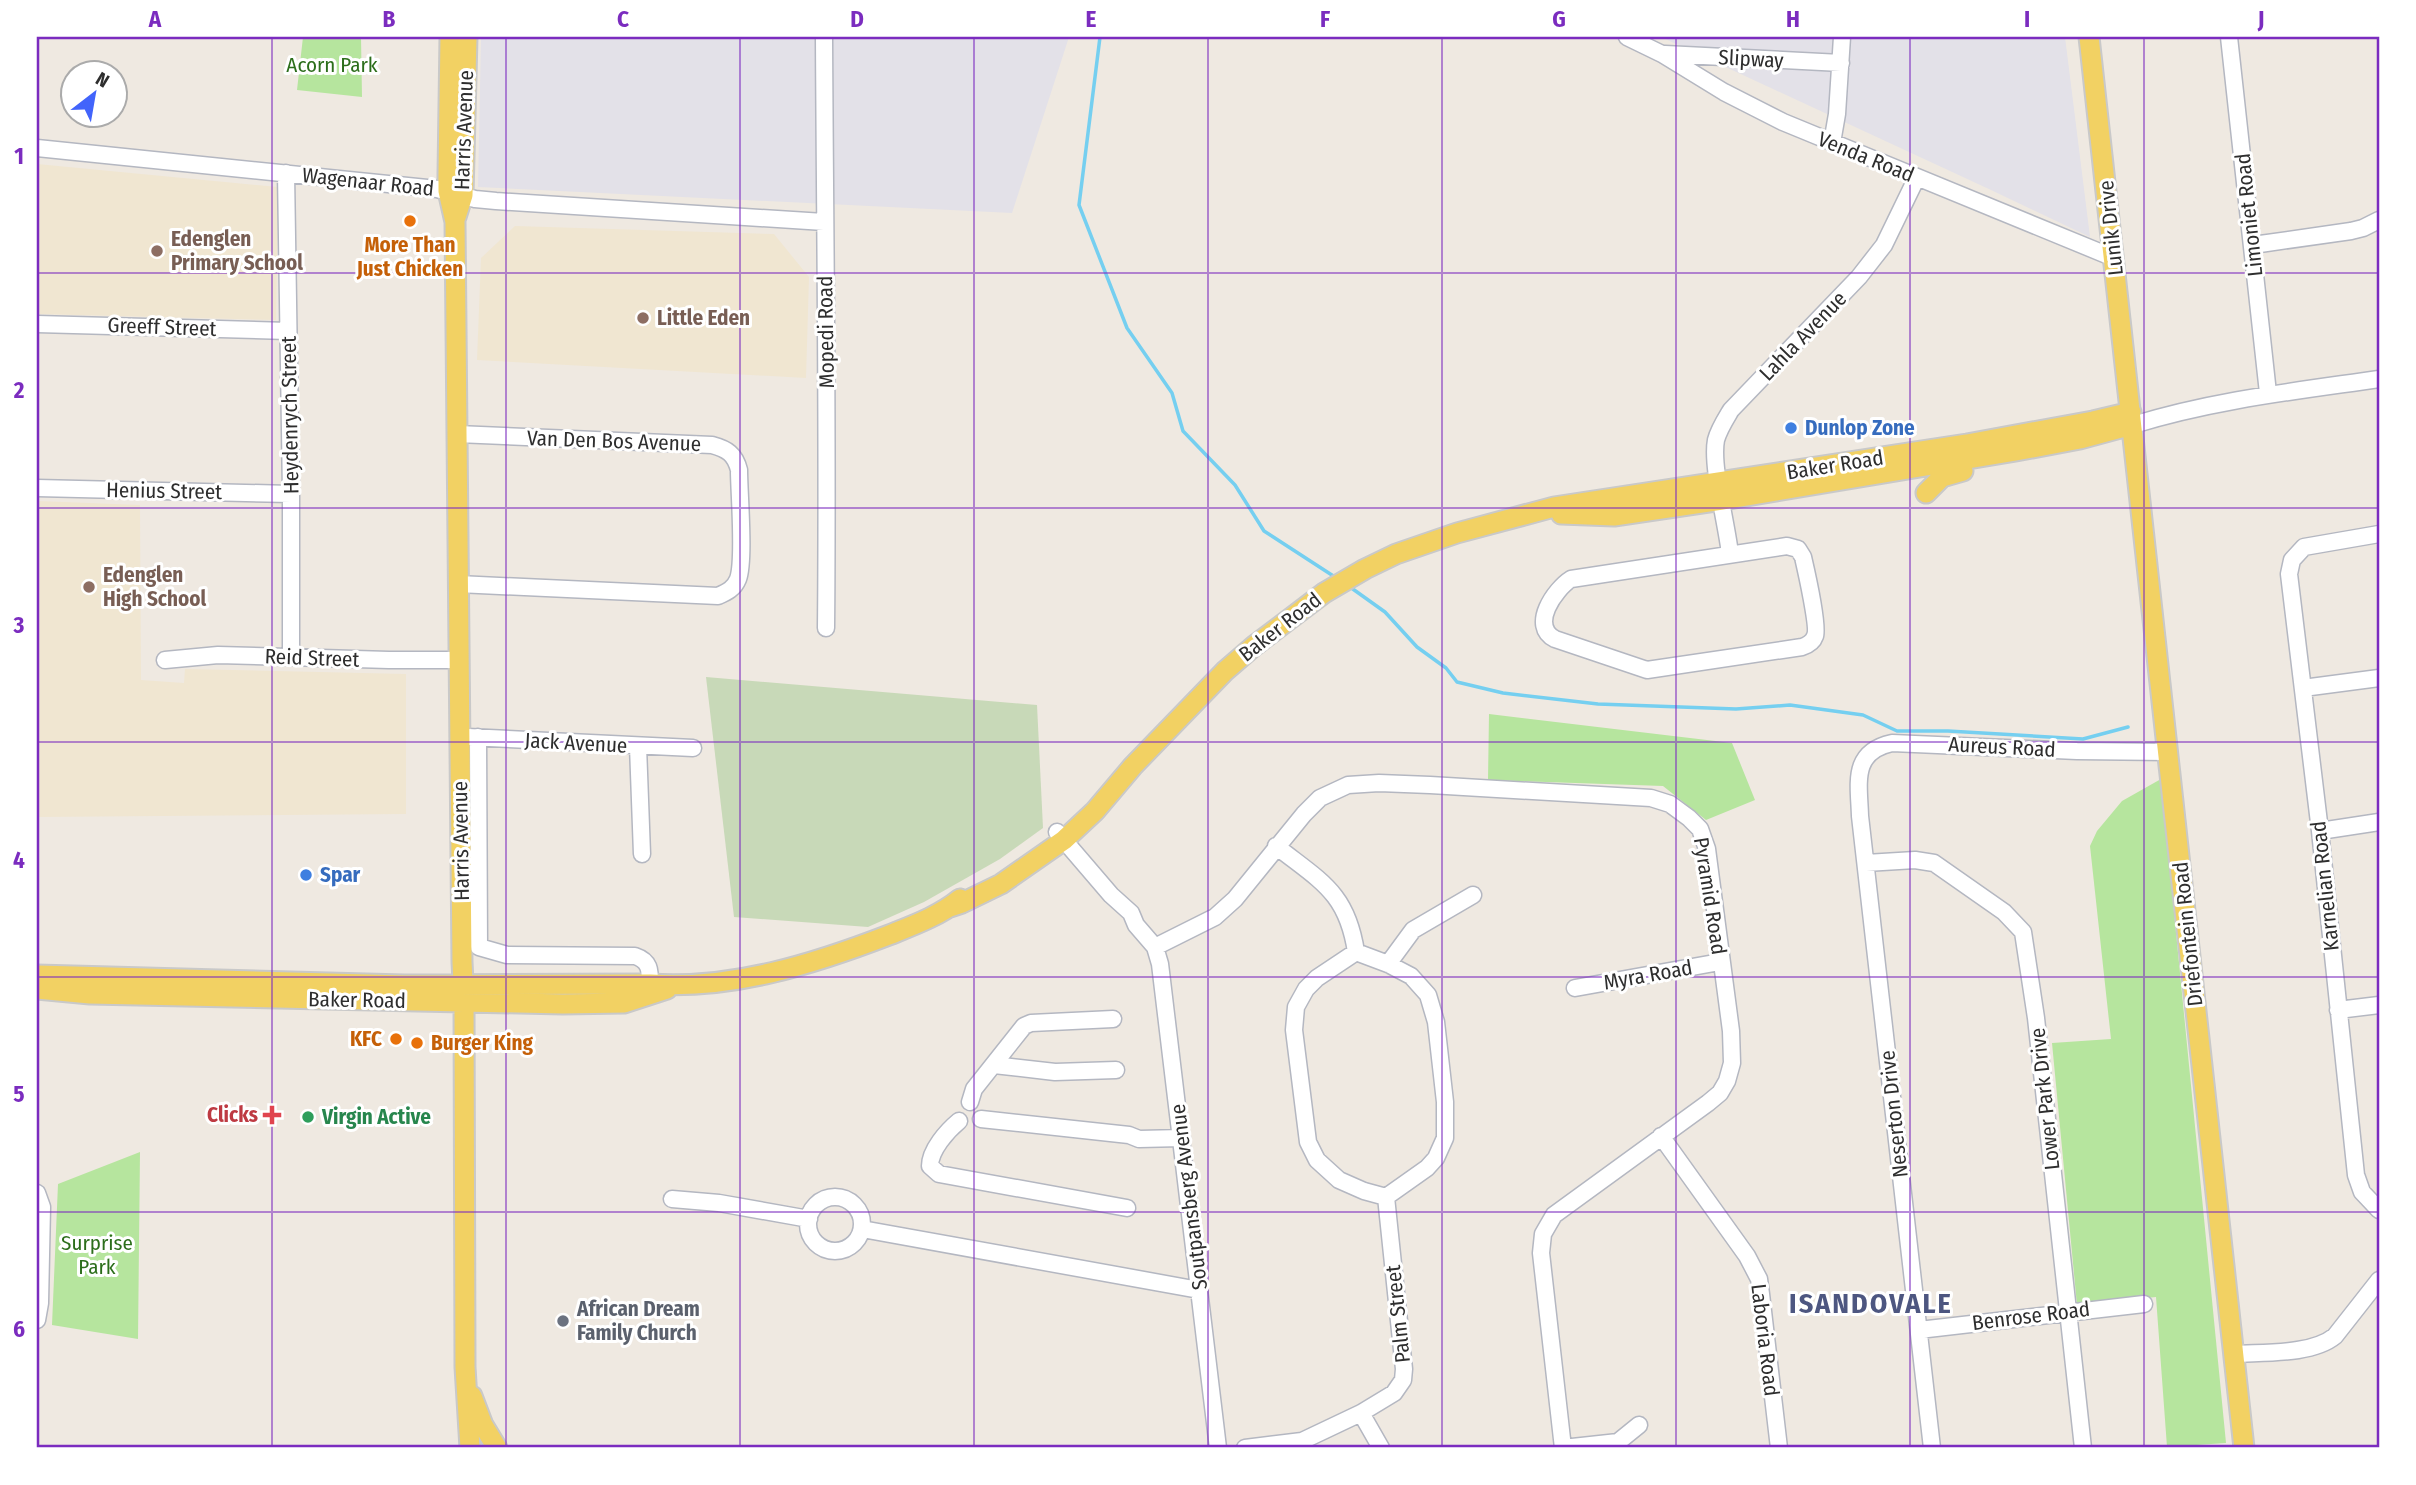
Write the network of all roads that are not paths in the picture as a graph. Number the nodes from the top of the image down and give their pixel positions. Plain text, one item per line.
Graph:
1 (450, 37) edge
2 (467, 37) edge
3 (824, 37) edge
4 (1627, 37) edge
5 (1842, 37) edge
6 (2089, 37) edge
7 (2230, 37) edge
8 (1662, 54) junction
9 (1841, 63) junction
10 (1832, 143) junction
11 (37, 148) edge
12 (286, 173) junction
13 (1917, 177) junction
14 (455, 193) junction
15 (2379, 220) edge
16 (824, 222) junction
17 (2253, 246) junction
18 (2114, 258) junction
19 (37, 324) edge
20 (288, 331) junction
21 (2379, 379) edge
22 (2268, 393) junction
23 (2132, 419) junction
24 (457, 434) junction
25 (2092, 436) junction
26 (2016, 451) junction
27 (2136, 470) junction
28 (37, 488) edge
29 (1721, 491) junction
30 (1926, 493) dead end
31 (292, 494) junction
32 (2379, 534) edge
33 (1730, 554) junction
34 (458, 584) junction
35 (826, 628) dead end
36 (291, 657) junction
37 (165, 660) dead end
38 (459, 660) junction
39 (2379, 678) edge
40 (2303, 688) junction
41 (469, 737) junction
42 (638, 746) junction
43 (693, 748) dead end
44 (2168, 752) junction
45 (1858, 780) joint
46 (2379, 822) edge
47 (2319, 831) junction
48 (1061, 836) junction
49 (1276, 846) junction
50 (642, 854) dead end
51 (1866, 863) junction
52 (1473, 895) dead end
53 (1155, 947) junction
54 (1356, 952) junction
55 (1720, 962) junction
56 (1388, 964) junction
57 (37, 975) edge
58 (650, 984) junction
59 (675, 986) junction
60 (1575, 988) dead end
61 (37, 989) edge
62 (463, 994) junction
63 (2379, 1005) edge
64 (2338, 1010) junction
65 (1112, 1019) dead end
66 (994, 1065) junction
67 (1116, 1070) dead end
68 (970, 1102) junction
69 (981, 1119) junction
70 (959, 1121) junction
71 (1181, 1131) junction
72 (1661, 1136) junction
73 (1386, 1196) junction
74 (672, 1199) dead end
75 (39, 1200) edge
76 (1127, 1208) dead end
77 (2379, 1210) edge
78 (809, 1219) junction
79 (862, 1229) junction
80 (2379, 1280) edge
81 (1199, 1290) junction
82 (2144, 1304) dead end
83 (2068, 1312) junction
84 (37, 1320) edge
85 (1919, 1330) junction
86 (2234, 1354) junction
87 (466, 1382) junction
88 (1361, 1413) junction
89 (1639, 1425) dead end
90 (469, 1442) edge
91 (490, 1448) edge
92 (497, 1448) edge
93 (1219, 1448) edge
94 (1245, 1448) edge
95 (1381, 1448) edge
96 (1563, 1448) edge
97 (1779, 1448) edge
98 (1932, 1448) edge
99 (2083, 1448) edge
100 (2244, 1448) edge

1 - 14 main road, Harris Avenue
2 - 14 main road, Harris Avenue
3 - 16 street, Mopedi Road
4 - 8 street, Venda Road
5 - 9 street
6 - 18 main road, Lunik Drive
7 - 17 street, Limoniet Road
8 - 9 street, Slipway
8 - 10 street, Venda Road
9 - 10 street
10 - 13 street, Venda Road
11 - 12 street, Wagenaar Road
12 - 14 street, Wagenaar Road
12 - 20 street, Heydenrych Street
13 - 18 street, Venda Road
13 - 29 street, Lahla Avenue
14 - 16 street, Wagenaar Road
14 - 24 main road, Harris Avenue
15 - 17 street
16 - 35 street, Mopedi Road
17 - 22 street, Limoniet Road
18 - 23 main road, Lunik Drive
19 - 20 street, Greeff Street
20 - 31 street, Heydenrych Street
21 - 22 street
22 - 23 street
23 - 25 main road, Baker Road
23 - 27 main road, Driefontein Road
23 - 29 main road, Baker Road
24 - 34 main road, Harris Avenue
24 - 34 street, Van Den Bos Avenue
25 - 26 main road, Baker Road
25 - 27 main road
26 - 29 main road, Baker Road
26 - 30 main road
27 - 44 main road, Driefontein Road
28 - 31 street, Henius Street
29 - 33 street
29 - 48 main road, Baker Road
31 - 36 street, Heydenrych Street
32 - 40 street, Karnelian Road
33 - 33 street
34 - 38 main road, Harris Avenue
36 - 37 street, Reid Street
36 - 38 street, Reid Street
38 - 41 main road, Harris Avenue
39 - 40 street
40 - 47 street, Karnelian Road
41 - 42 street, Jack Avenue
41 - 58 street
41 - 62 main road, Harris Avenue
42 - 43 street, Jack Avenue
42 - 50 street
44 - 45 street, Aureus Road
44 - 86 main road, Driefontein Road
45 - 51 street, Neserton Drive
46 - 47 street
47 - 64 street, Karnelian Road
48 - 53 street
48 - 59 main road, Baker Road
49 - 53 street, Pyramid Road
49 - 54 street
49 - 55 street, Pyramid Road
51 - 83 street, Lower Park Drive
51 - 85 street, Neserton Drive
52 - 56 street
53 - 71 street, Soutpansberg Avenue
54 - 56 street
54 - 73 street
55 - 60 street, Myra Road
55 - 72 street, Pyramid Road
56 - 73 street
57 - 62 main road, Baker Road
58 - 59 main road, Baker Road
58 - 62 main road, Baker Road
59 - 62 main road, Baker Road
61 - 62 main road, Baker Road
62 - 87 main road, Harris Avenue
63 - 64 street
64 - 77 street, Karnelian Road
65 - 66 street
66 - 67 street
66 - 68 street
68 - 69 street
68 - 70 street
69 - 70 street
69 - 71 street
70 - 76 street
71 - 81 street, Soutpansberg Avenue
72 - 96 street, Pyramid Road
72 - 97 street, Laboria Road
73 - 88 street, Palm Street
74 - 78 street
75 - 84 street
78 - 79 street
78 - 79 street
79 - 81 street
80 - 86 street
81 - 93 street, Soutpansberg Avenue
82 - 83 street, Benrose Road
83 - 85 street, Benrose Road
83 - 99 street, Lower Park Drive
85 - 98 street, Neserton Drive
86 - 100 main road, Driefontein Road
87 - 90 main road, Harris Avenue
87 - 92 main road
88 - 94 street, Palm Street
88 - 95 street
89 - 96 street
90 - 91 main road, Harris Avenue

